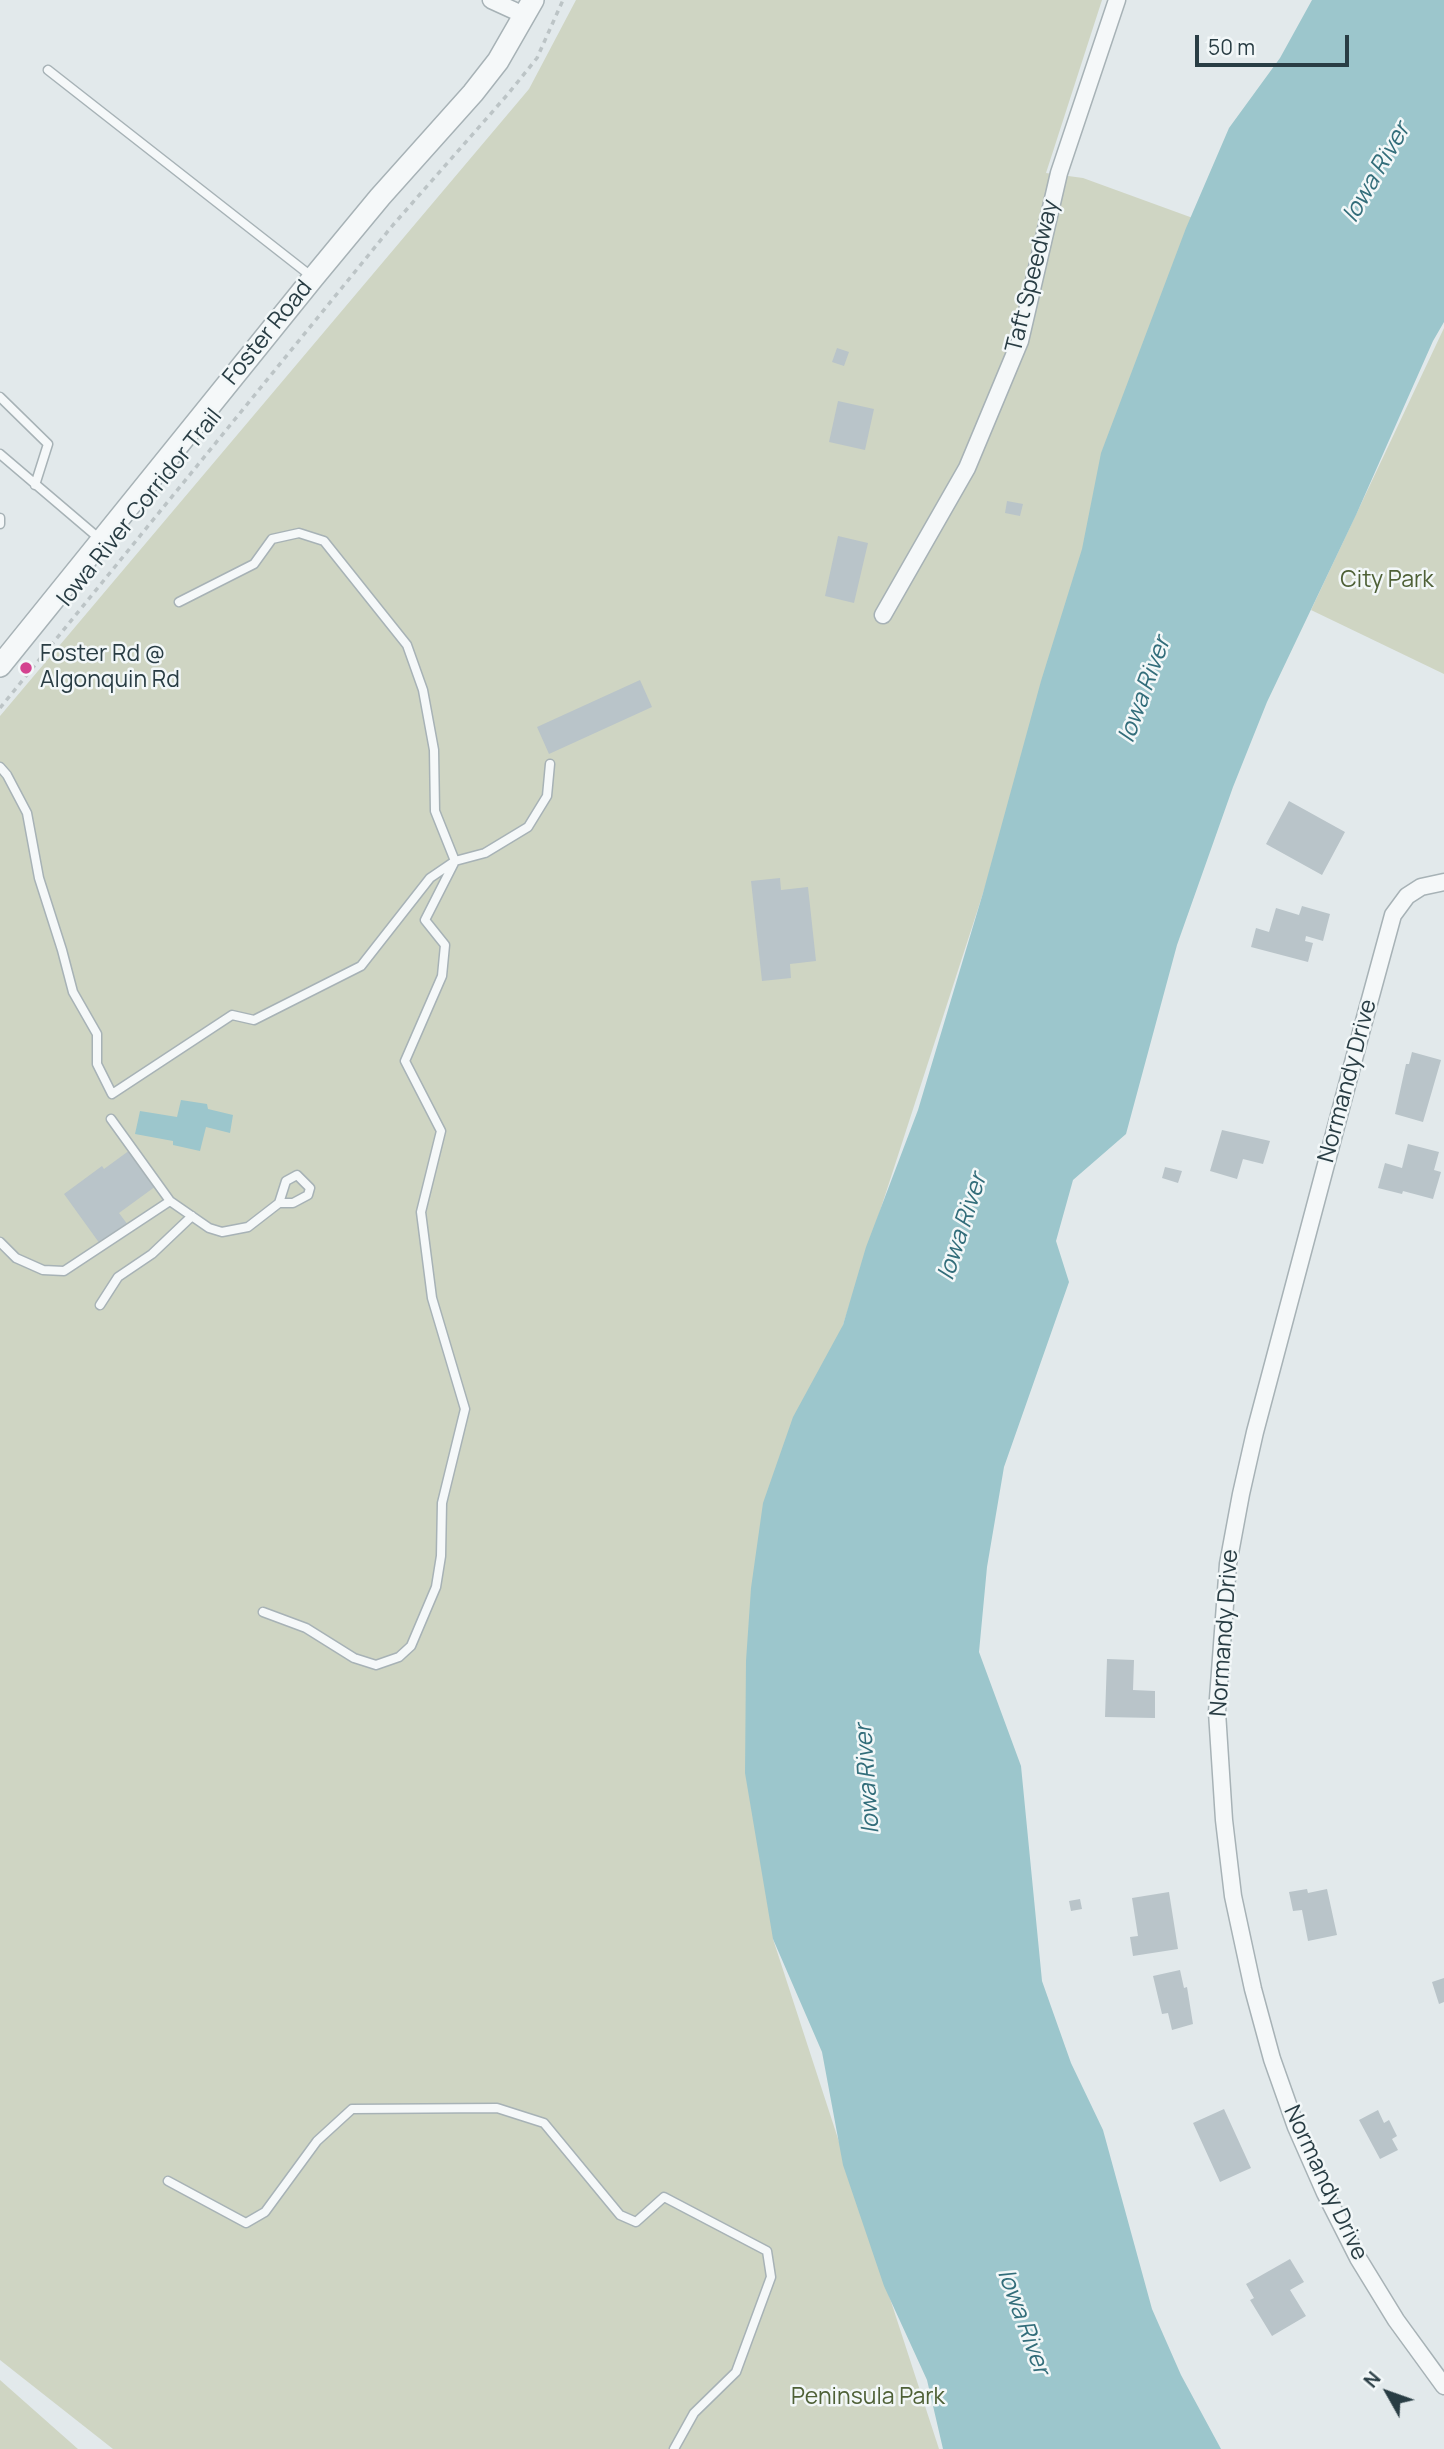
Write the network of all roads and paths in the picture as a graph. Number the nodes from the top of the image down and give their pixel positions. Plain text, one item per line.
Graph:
1 (491, 0) edge
2 (563, 0) edge
3 (1117, 0) edge
4 (530, 8) edge
5 (48, 70) dead end
6 (313, 278) junction
7 (0, 397) edge
8 (0, 454) edge
9 (35, 485) junction
10 (0, 518) edge
11 (0, 524) edge
12 (101, 540) junction
13 (179, 602) dead end
14 (883, 615) dead end
15 (0, 666) edge
16 (0, 708) edge
17 (551, 764) dead end
18 (0, 767) edge
19 (455, 861) junction
20 (1444, 882) edge
21 (111, 1119) dead end
22 (170, 1201) junction
23 (279, 1203) dead end
24 (192, 1216) junction
25 (0, 1242) edge
26 (100, 1305) dead end
27 (263, 1612) dead end
28 (168, 2181) dead end
29 (1444, 2386) edge
30 (674, 2449) edge

1 - 4 street
2 - 16 path, Iowa River Corridor Trail
3 - 14 street, Taft Speedway
4 - 6 street, Foster Road
5 - 6 lane
6 - 12 street, Foster Road
7 - 9 lane
8 - 9 lane
9 - 12 lane
10 - 11 lane
12 - 15 street, Foster Road
13 - 19 lane
17 - 19 lane
18 - 19 lane
19 - 27 lane
20 - 29 street, Normandy Drive
21 - 22 lane
22 - 24 lane
22 - 25 lane
23 - 24 lane
24 - 26 lane
28 - 30 lane

